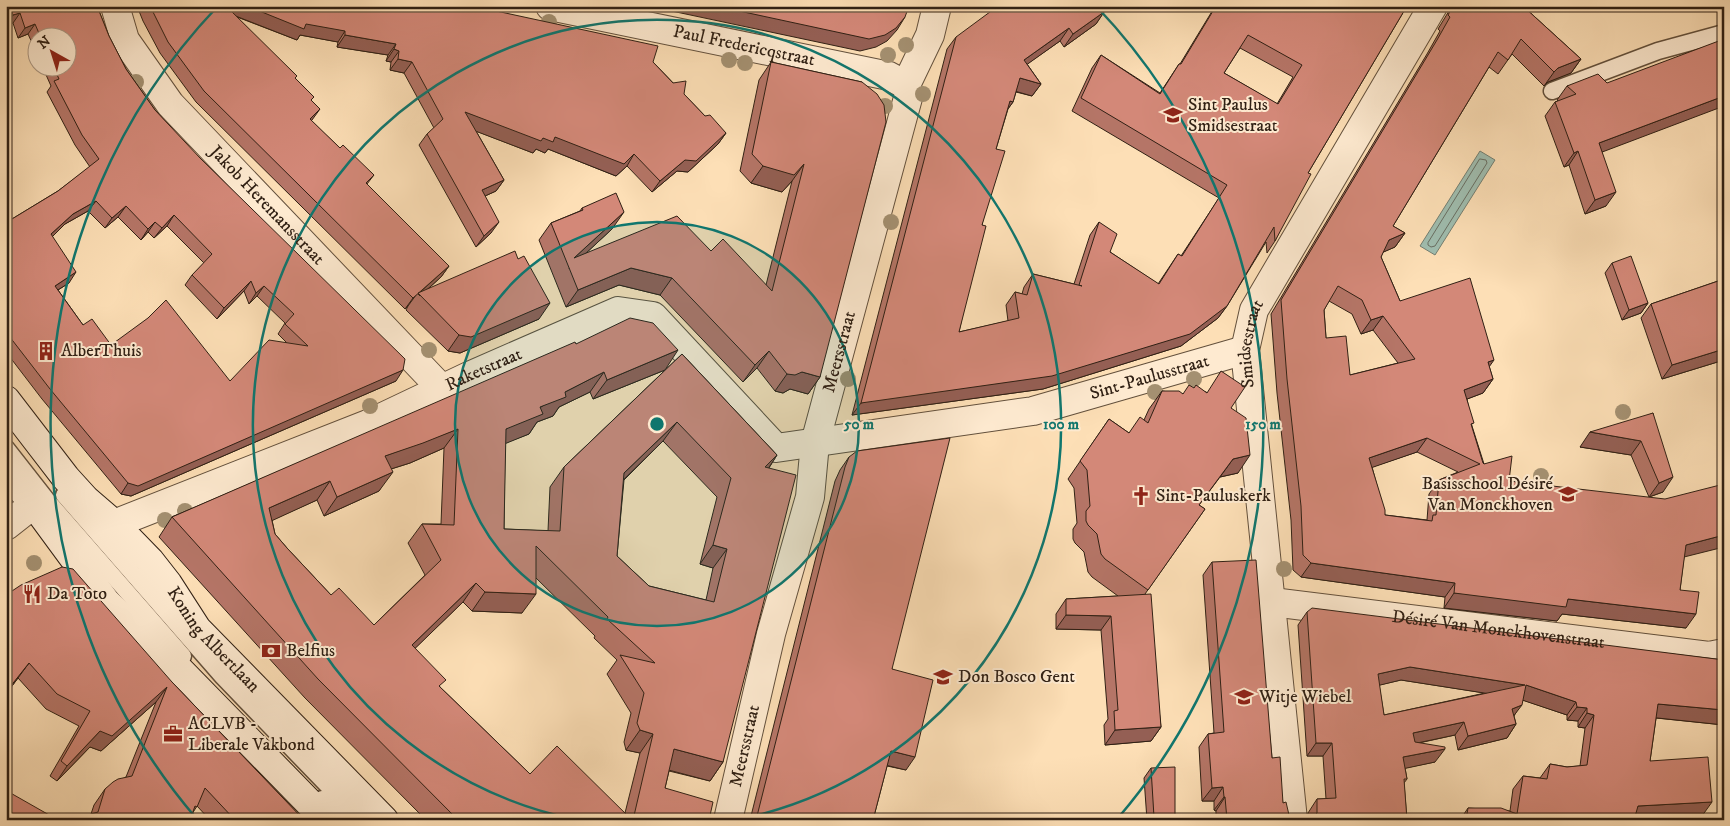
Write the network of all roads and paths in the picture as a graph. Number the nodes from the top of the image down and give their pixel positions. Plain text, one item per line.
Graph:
1 (115, 6) edge
2 (550, 6) edge
3 (937, 6) edge
4 (1434, 6) edge
5 (1724, 33) edge
6 (906, 85) junction
7 (1552, 91) edge
8 (1245, 350) junction
9 (442, 389) junction
10 (6, 400) edge
11 (6, 422) edge
12 (815, 443) junction
13 (6, 448) edge
14 (6, 471) edge
15 (50, 491) junction
16 (114, 524) junction
17 (6, 526) edge
18 (1272, 602) junction
19 (1724, 653) edge
20 (326, 820) edge
21 (344, 820) edge
22 (361, 820) edge
23 (384, 820) edge
24 (728, 820) edge
25 (1292, 820) edge

1 - 9 street, Jakob Heremansstraat
2 - 6 street, Paul Fredericqstraat
3 - 6 street, Meersstraat
4 - 8 street, Smidsestraat
5 - 7 lane
6 - 12 street, Meersstraat
8 - 12 street, Sint-Paulusstraat
8 - 18 street, Smidsestraat
9 - 12 street, Raketstraat
9 - 16 street, Raketstraat
10 - 15 street, Koning Albertlaan
11 - 15 lane
12 - 24 street, Meersstraat
13 - 15 lane
14 - 15 street, Koning Albertlaan
15 - 16 street, Koning Albertlaan
15 - 17 street
15 - 20 street, Koning Albertlaan
15 - 21 lane
15 - 22 lane
16 - 23 street, Koning Albertlaan
18 - 19 street, Désiré Van Monckhovenstraat
18 - 25 street, Smidsestraat

